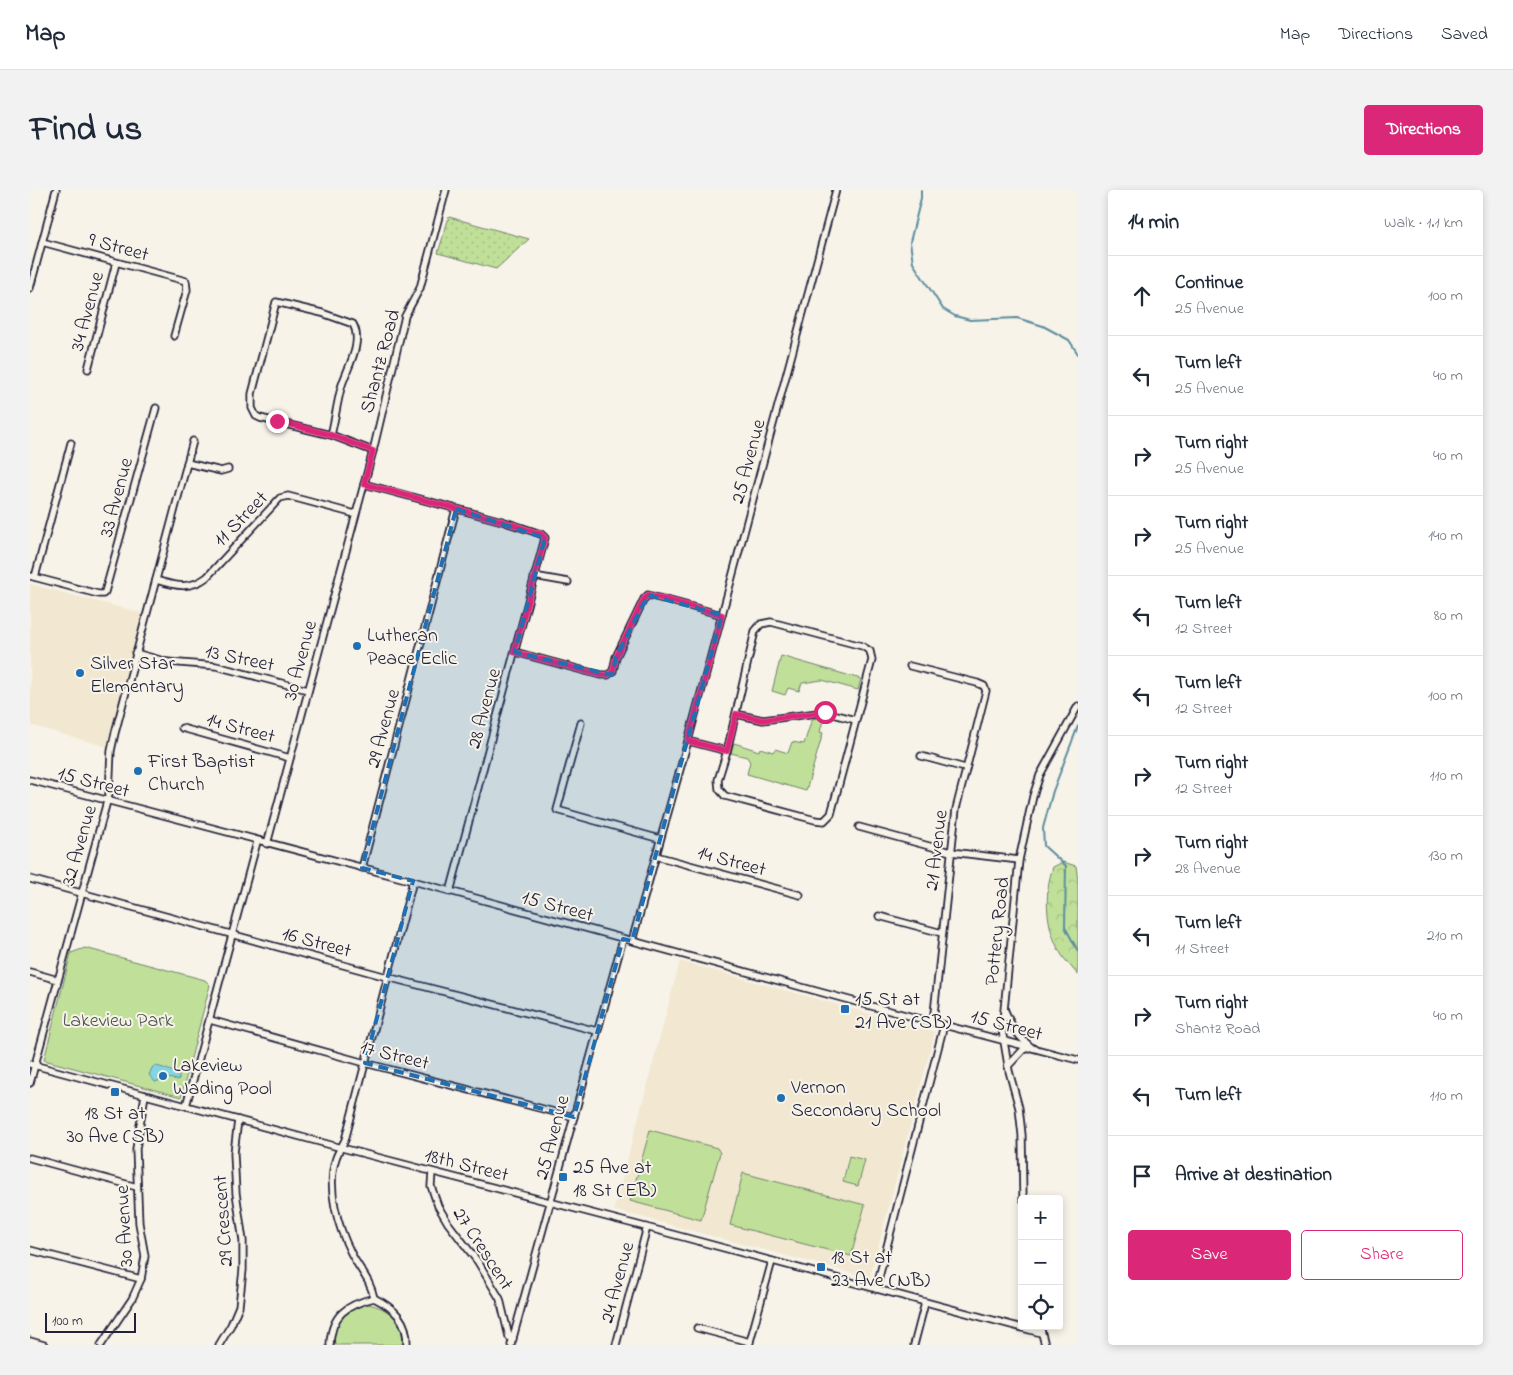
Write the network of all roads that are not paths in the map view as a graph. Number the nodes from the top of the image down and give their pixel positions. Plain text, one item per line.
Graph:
1 (56, 190) edge
2 (446, 190) edge
3 (836, 190) edge
4 (42, 242) junction
5 (116, 263) junction
6 (30, 288) edge
7 (174, 336) dead end
8 (88, 368) dead end
9 (156, 408) dead end
10 (331, 435) junction
11 (193, 441) dead end
12 (71, 443) dead end
13 (373, 451) junction
14 (187, 463) junction
15 (228, 469) dead end
16 (364, 484) junction
17 (456, 509) junction
18 (355, 514) junction
19 (534, 576) junction
20 (32, 577) edge
21 (156, 580) junction
22 (568, 582) dead end
23 (722, 615) junction
24 (135, 652) junction
25 (514, 652) junction
26 (910, 666) dead end
27 (308, 690) junction
28 (1078, 706) edge
29 (736, 714) junction
30 (856, 720) junction
31 (581, 722) dead end
32 (182, 728) dead end
33 (688, 741) junction
34 (727, 751) junction
35 (921, 756) dead end
36 (290, 758) junction
37 (965, 768) junction
38 (30, 780) edge
39 (107, 800) junction
40 (859, 826) dead end
41 (660, 839) junction
42 (257, 842) junction
43 (268, 844) junction
44 (951, 852) junction
45 (656, 856) junction
46 (1020, 860) junction
47 (362, 868) junction
48 (30, 879) edge
49 (413, 881) junction
50 (450, 892) junction
51 (81, 894) junction
52 (800, 895) dead end
53 (879, 916) dead end
54 (942, 933) junction
55 (233, 935) junction
56 (623, 939) junction
57 (632, 941) junction
58 (30, 972) edge
59 (387, 977) junction
60 (58, 980) junction
61 (1004, 1010) junction
62 (210, 1020) junction
63 (932, 1022) junction
64 (944, 1025) junction
65 (597, 1031) junction
66 (1003, 1039) junction
67 (1031, 1047) junction
68 (1078, 1060) edge
69 (365, 1063) junction
70 (32, 1065) edge
71 (1008, 1066) junction
72 (30, 1083) edge
73 (145, 1096) junction
74 (186, 1106) junction
75 (574, 1117) junction
76 (238, 1120) junction
77 (342, 1148) junction
78 (30, 1158) edge
79 (432, 1172) junction
80 (137, 1187) junction
81 (1023, 1195) edge
82 (550, 1202) junction
83 (647, 1227) junction
84 (30, 1250) edge
85 (772, 1261) junction
86 (141, 1279) junction
87 (876, 1289) junction
88 (374, 1298) junction
89 (925, 1303) junction
90 (697, 1328) dead end
91 (1040, 1330) edge
92 (1041, 1334) junction
93 (30, 1341) edge
94 (512, 1342) edge
95 (749, 1343) edge
96 (44, 1345) edge
97 (101, 1345) edge
98 (219, 1345) edge
99 (330, 1345) edge
100 (406, 1345) edge
101 (616, 1345) edge
102 (914, 1345) edge
103 (1045, 1345) edge

1 - 4 street
2 - 13 street, Shantz Road
3 - 23 street, 25 Avenue
4 - 5 street, 9 Street
4 - 6 street
5 - 7 street, 9 Street
5 - 8 street, 34 Avenue
9 - 20 street, 33 Avenue
10 - 10 street
10 - 13 street
11 - 14 street, 32 Avenue
12 - 20 street
13 - 16 street, Shantz Road
14 - 15 street
14 - 21 street, 32 Avenue
16 - 17 street
16 - 18 street, 30 Avenue
17 - 19 street, 28 Avenue
17 - 47 street, 29 Avenue
18 - 21 street, 11 Street
18 - 27 street, 30 Avenue
19 - 22 street
19 - 25 street, 28 Avenue
21 - 24 street, 32 Avenue
23 - 25 street
23 - 33 street, 25 Avenue
24 - 27 street, 13 Street
24 - 39 street, 32 Avenue
25 - 50 street, 28 Avenue
26 - 37 street, 21 Avenue
27 - 36 street, 30 Avenue
28 - 46 street, Pottery Road
29 - 30 street
29 - 30 street
29 - 34 street
30 - 34 street
31 - 41 street
32 - 36 street, 14 Street
33 - 34 street
33 - 41 street, 25 Avenue
35 - 37 street
36 - 43 street, 30 Avenue
37 - 44 street, 21 Avenue
38 - 39 street, 15 Street
39 - 42 street, 15 Street
39 - 51 street, 32 Avenue
40 - 44 street
41 - 45 street, 25 Avenue
42 - 43 street, 15 Street
42 - 55 street
43 - 47 street, 15 Street
44 - 46 street
44 - 54 street, 21 Avenue
45 - 52 street, 14 Street
45 - 57 street, 25 Avenue
46 - 61 street, Pottery Road
47 - 49 street, 15 Street
48 - 51 street, 16 Street
49 - 50 street, 15 Street
49 - 59 street
50 - 56 street, 15 Street
51 - 55 street, 16 Street
51 - 60 street, 32 Avenue
53 - 54 street
54 - 63 street, 21 Avenue
55 - 59 street, 16 Street
55 - 62 street
56 - 57 street, 15 Street
56 - 65 street, 25 Avenue
57 - 63 street, 15 Street
58 - 60 street
59 - 65 street, 16 Street
59 - 69 street
60 - 70 street, 32 Avenue
61 - 66 street, Pottery Road
61 - 67 street
62 - 69 street, 17 Street
62 - 74 street
63 - 64 street, 15 Street
64 - 66 street, 15 Street
64 - 87 street
65 - 75 street, 25 Avenue
66 - 67 street, 15 Street
66 - 71 street, Pottery Road
67 - 68 street, 15 Street
67 - 71 street
69 - 75 street, 17 Street
69 - 77 street
70 - 72 street, 32 Avenue
70 - 73 street, 18th Street
71 - 81 street, Pottery Road
73 - 74 street, 18th Street
73 - 80 street, 30 Avenue
74 - 76 street, 18th Street
75 - 82 street, 25 Avenue
76 - 77 street, 18th Street
76 - 98 street, 29 Crescent
77 - 79 street, 18th Street
77 - 88 street
78 - 80 street
79 - 82 street, 18th Street
79 - 94 street, 27 Crescent
80 - 86 street, 30 Avenue
82 - 83 street, 18th Street
82 - 94 street, 25 Avenue
83 - 85 street, 18th Street
83 - 101 street, 24 Avenue
84 - 86 street
85 - 87 street, 18th Street
85 - 95 street
86 - 97 street, 30 Avenue
87 - 89 street, 18th Street
88 - 99 street
88 - 100 street
89 - 92 street, 18th Street
89 - 102 street
90 - 95 street
91 - 92 street
92 - 103 street
93 - 96 street

